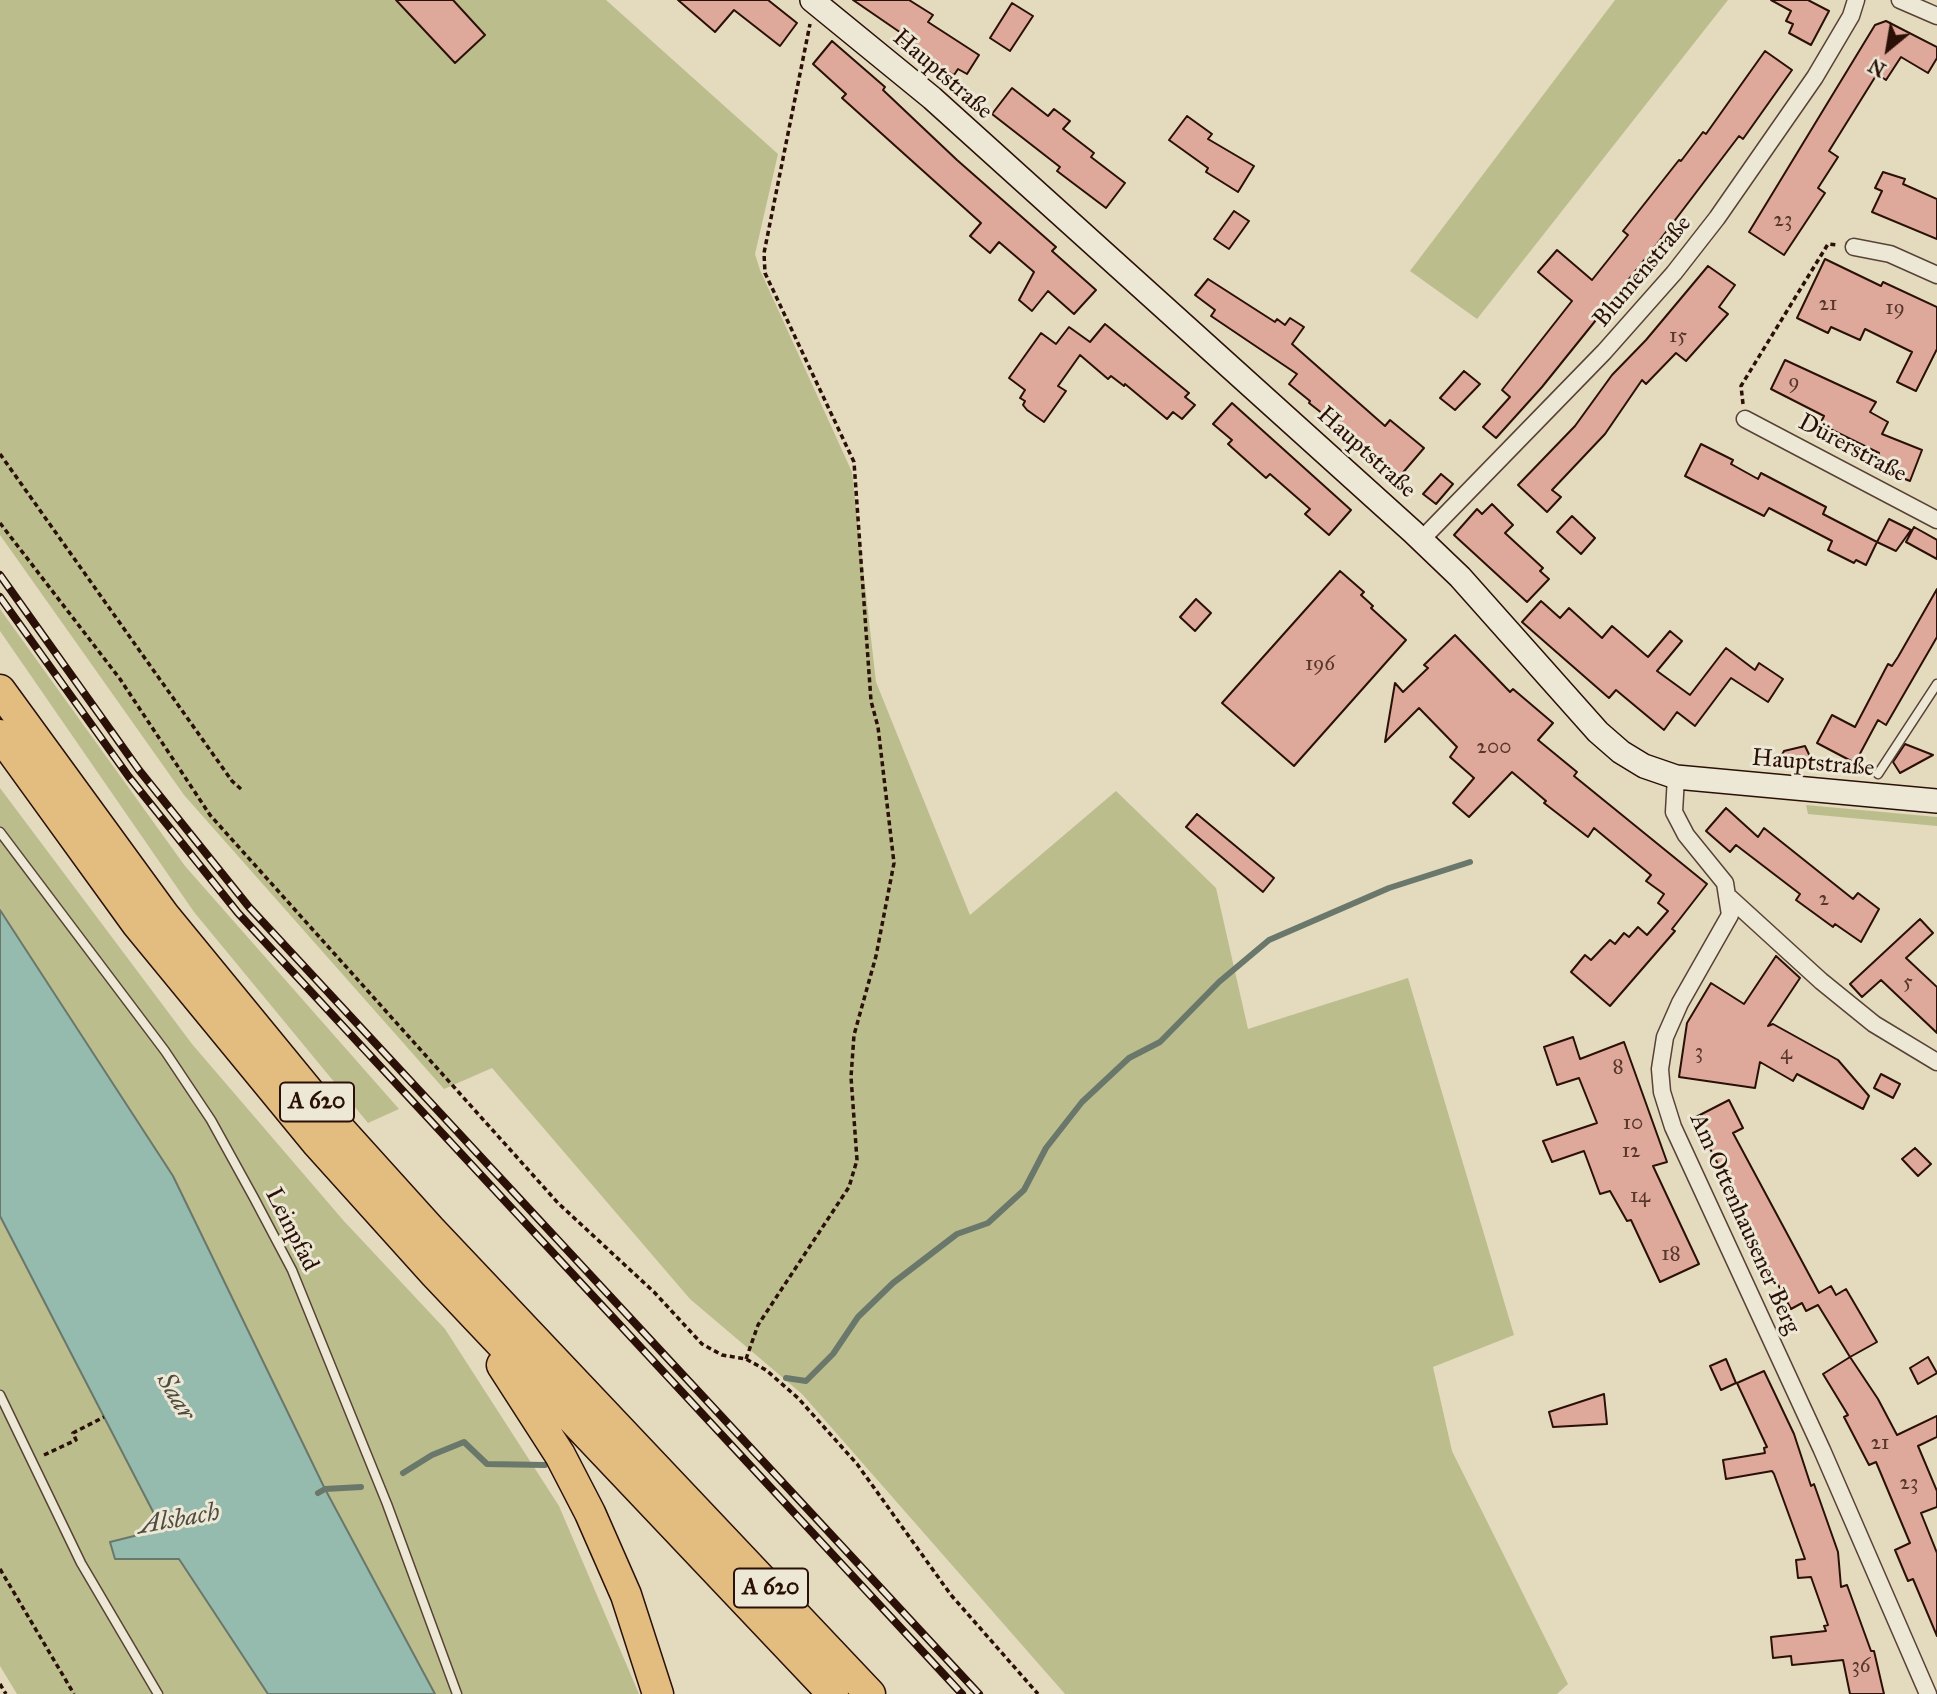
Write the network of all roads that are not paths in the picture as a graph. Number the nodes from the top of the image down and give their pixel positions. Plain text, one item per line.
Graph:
1 (1856, 0) edge
2 (1900, 0) edge
3 (816, 3) edge
4 (1937, 16) edge
5 (1854, 247) dead end
6 (1937, 275) edge
7 (1745, 419) dead end
8 (1937, 520) edge
9 (1421, 540) junction
10 (1937, 684) edge
11 (0, 690) edge
12 (0, 735) edge
13 (1878, 774) dead end
14 (1676, 777) junction
15 (1937, 801) edge
16 (0, 832) edge
17 (1730, 898) junction
18 (1937, 1062) edge
19 (435, 1275) junction
20 (0, 1395) edge
21 (158, 1694) edge
22 (457, 1694) edge
23 (658, 1694) edge
24 (833, 1694) edge
25 (870, 1694) edge
26 (1928, 1694) edge

1 - 9 street, Blumenstraße
2 - 4 street
3 - 9 main road, Hauptstraße
5 - 6 street
7 - 8 street, Dürerstraße
9 - 14 main road, Hauptstraße
10 - 13 lane
11 - 25 highway, A 620
12 - 19 highway, A 620
14 - 15 main road, Hauptstraße
14 - 17 street
16 - 22 lane, Leinpfad
17 - 18 street
17 - 26 street, Am Ottenhausener Berg
19 - 23 highway
19 - 24 highway, A 620
20 - 21 lane

